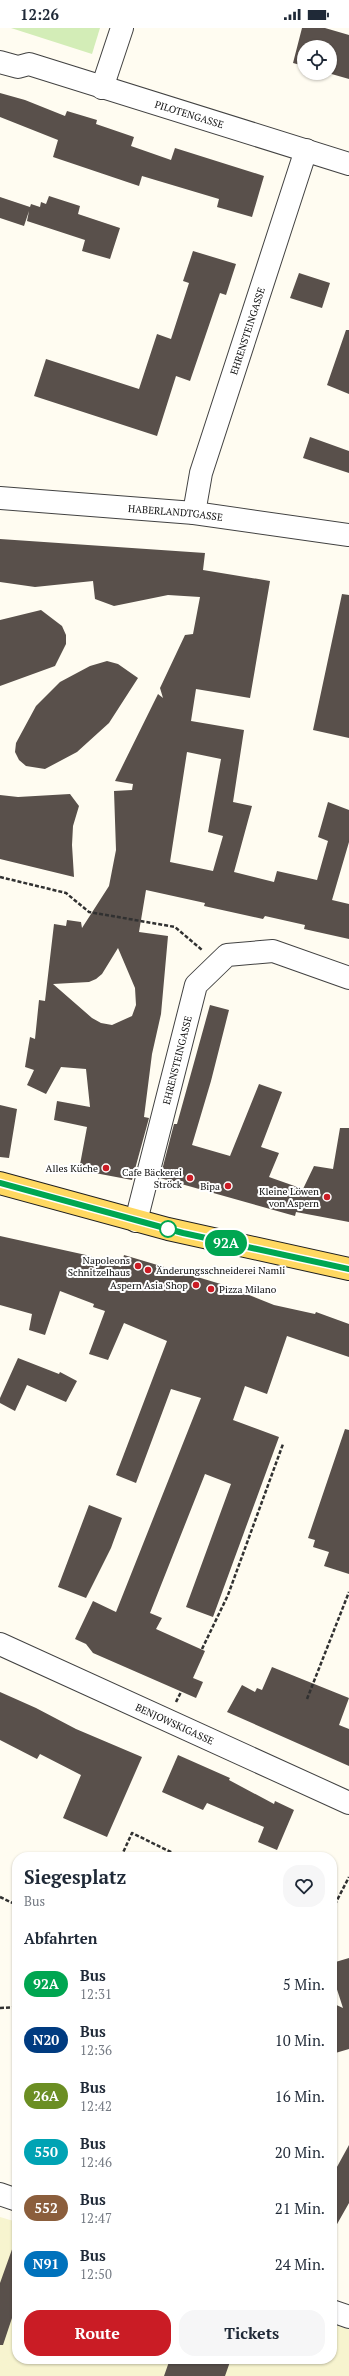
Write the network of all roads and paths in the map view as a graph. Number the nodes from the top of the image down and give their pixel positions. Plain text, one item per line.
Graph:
1 (122, 28) edge
2 (0, 47) edge
3 (0, 62) edge
4 (29, 64) junction
5 (102, 88) junction
6 (306, 150) junction
7 (349, 164) edge
8 (0, 498) edge
9 (194, 513) junction
10 (349, 535) edge
11 (0, 877) edge
12 (217, 965) junction
13 (349, 978) edge
14 (0, 1183) edge
15 (136, 1221) junction
16 (349, 1269) edge
17 (283, 1444) dead end
18 (349, 1592) edge
19 (0, 1644) edge
20 (202, 1649) dead end
21 (181, 1692) dead end
22 (307, 1699) dead end
23 (174, 1706) dead end
24 (349, 1803) edge
25 (123, 1852) edge
26 (171, 1852) edge
27 (349, 1877) edge
28 (0, 1897) edge
29 (337, 1900) edge
30 (12, 1903) edge
31 (12, 2007) edge
32 (0, 2008) edge
33 (0, 2194) edge
34 (12, 2198) edge
35 (337, 2312) edge
36 (349, 2316) edge

1 - 5 street
2 - 4 street, PILOTENGASSE
3 - 4 street, PILOTENGASSE
4 - 5 street, PILOTENGASSE
5 - 6 street, PILOTENGASSE
6 - 7 street, PILOTENGASSE
6 - 9 street, EHRENSTEINGASSE
8 - 9 street, HABERLANDTGASSE
9 - 10 street, HABERLANDTGASSE
11 - 12 path
12 - 13 street, EHRENSTEINGASSE
12 - 15 street, EHRENSTEINGASSE
14 - 15 main road
15 - 16 main road
17 - 20 path
18 - 22 path
19 - 24 street, BENJOWSKIGASSE
21 - 23 path
25 - 26 path
27 - 29 path
28 - 30 path
31 - 32 path
33 - 34 street
35 - 36 street

